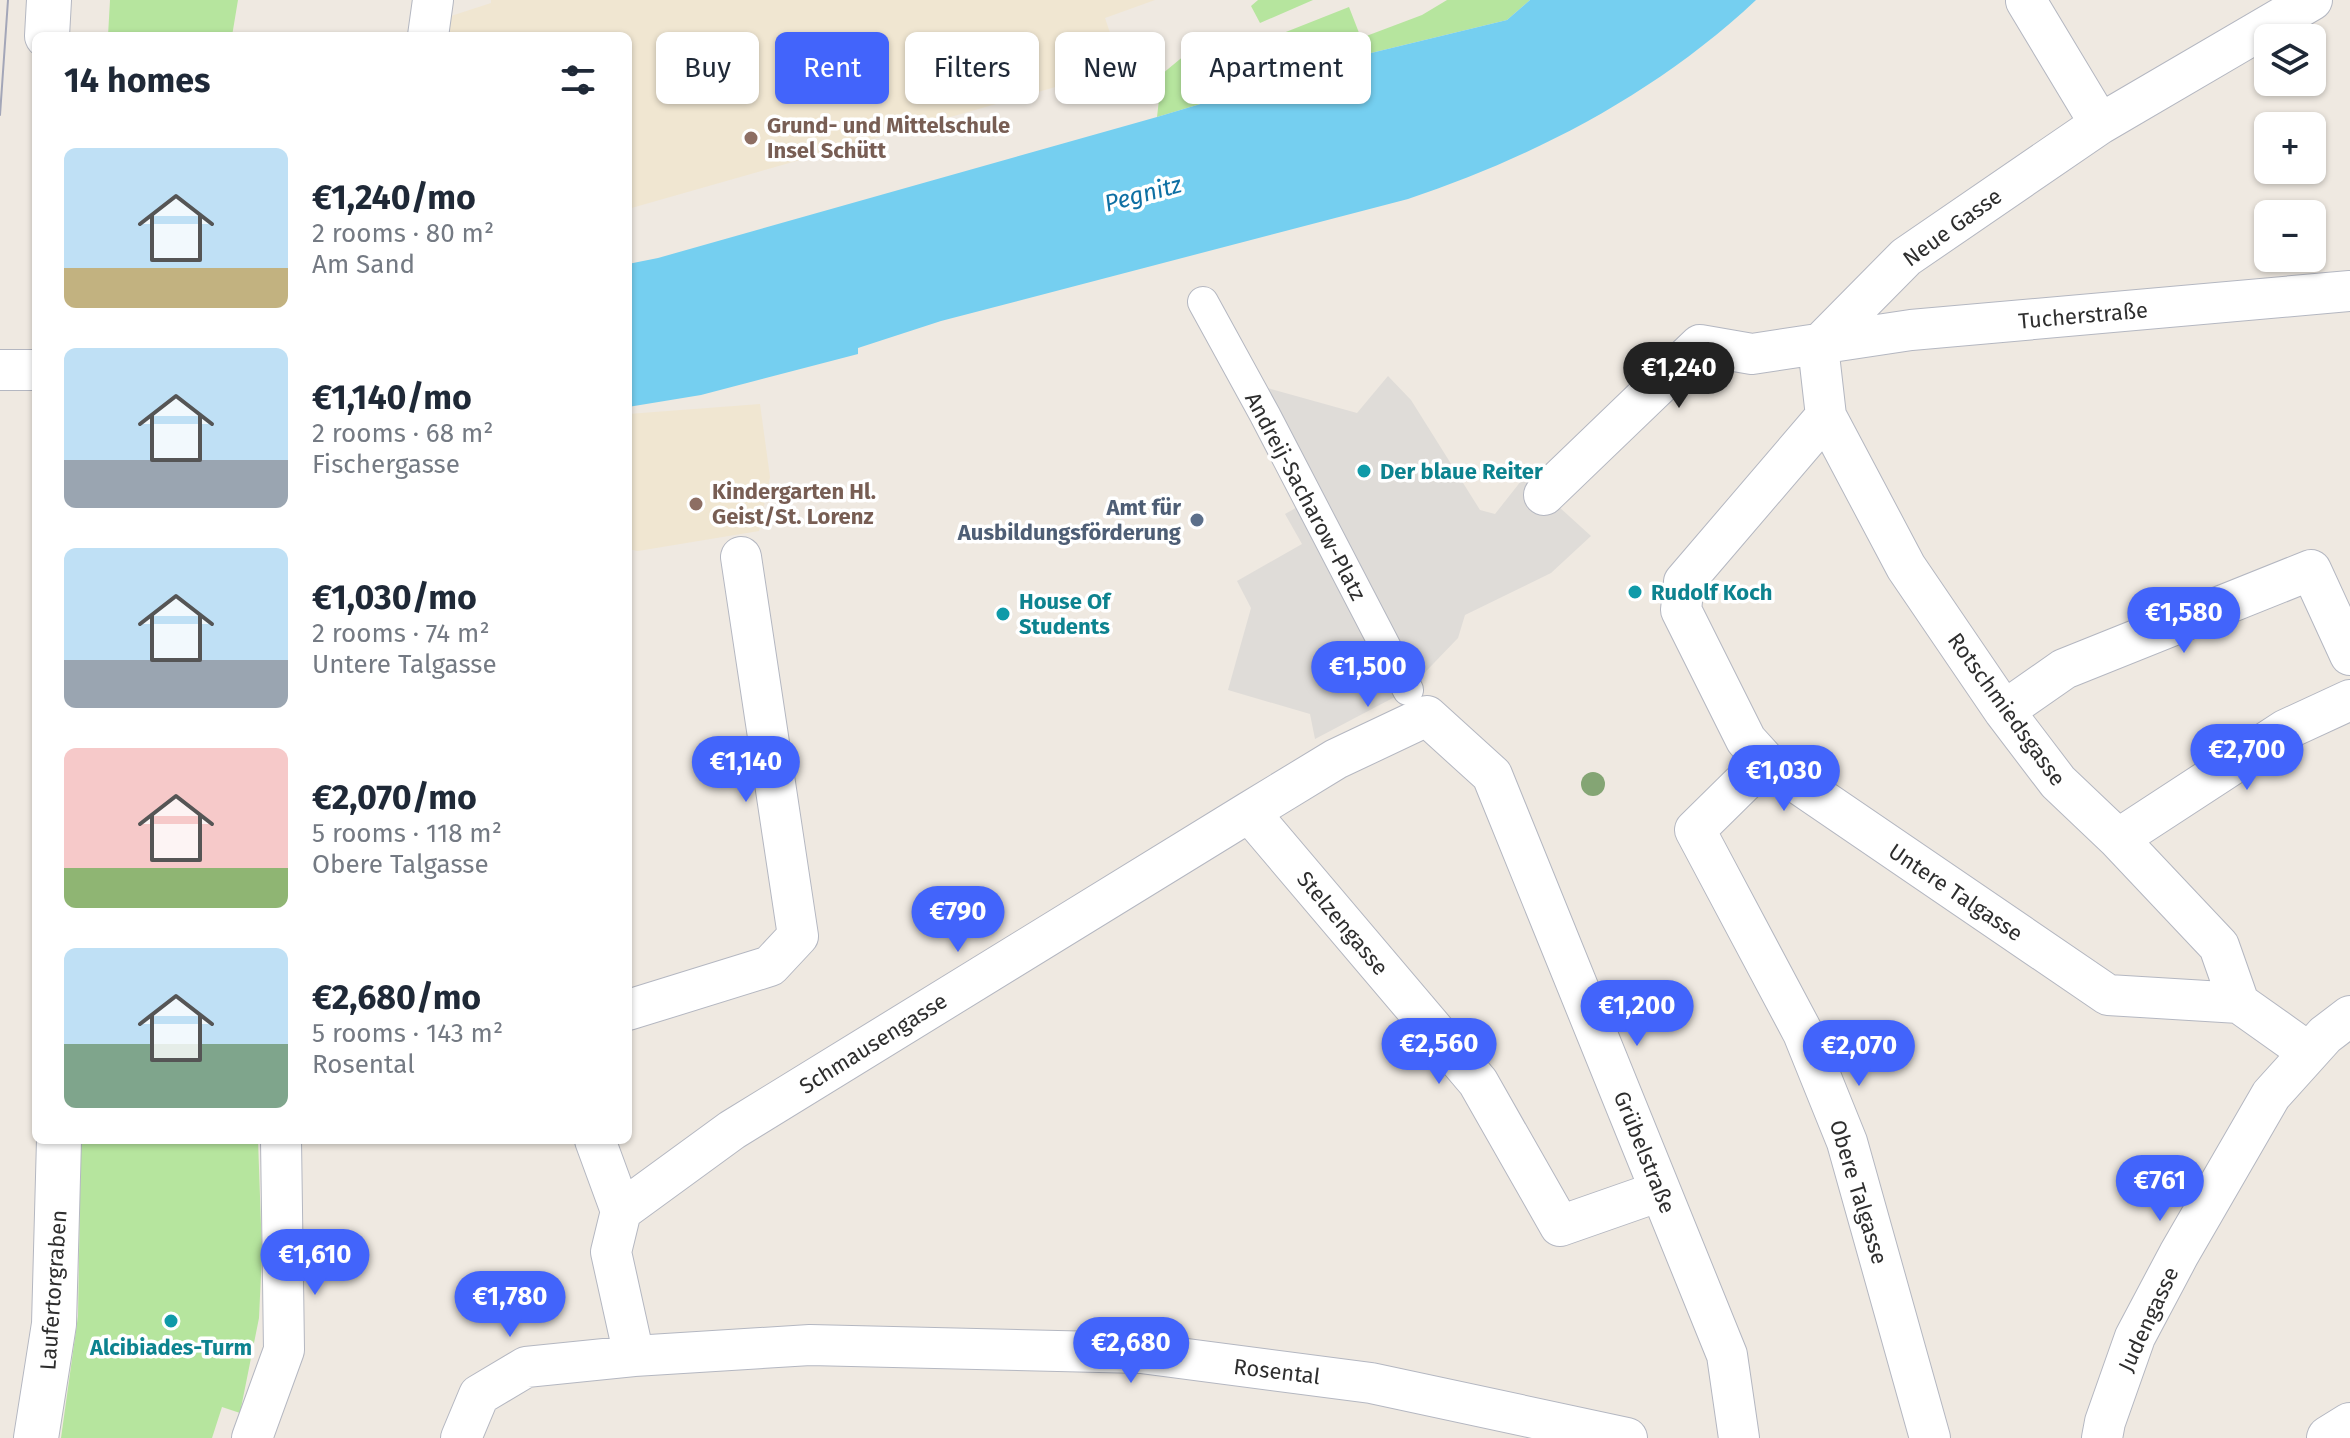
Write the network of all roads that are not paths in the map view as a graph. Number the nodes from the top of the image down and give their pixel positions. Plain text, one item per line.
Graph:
1 (49, 0) edge
2 (433, 0) edge
3 (2312, 0) edge
4 (2026, 1) edge
5 (47, 32) edge
6 (429, 32) edge
7 (2100, 124) junction
8 (2350, 291) edge
9 (1203, 302) dead end
10 (1818, 346) junction
11 (0, 370) edge
12 (32, 370) edge
13 (1826, 416) junction
14 (1544, 495) dead end
15 (741, 557) dead end
16 (2350, 655) edge
17 (2350, 700) edge
18 (1417, 703) junction
19 (2004, 711) junction
20 (1765, 761) junction
21 (1249, 812) junction
22 (2118, 839) junction
23 (2239, 1003) junction
24 (632, 1009) edge
25 (2350, 1016) edge
26 (2308, 1052) junction
27 (59, 1144) edge
28 (281, 1144) edge
29 (596, 1144) edge
30 (1660, 1191) junction
31 (621, 1211) junction
32 (634, 1356) junction
33 (2350, 1425) edge
34 (36, 1438) edge
35 (252, 1438) edge
36 (461, 1438) edge
37 (1627, 1438) edge
38 (1739, 1438) edge
39 (1930, 1438) edge
40 (2102, 1438) edge
41 (2329, 1438) edge

1 - 5 main road
2 - 6 street
3 - 7 street, Neue Gasse
4 - 7 street
7 - 10 street, Neue Gasse
8 - 10 street, Tucherstraße
9 - 18 street, Andreij-Sacharow-Platz
10 - 13 street, Rotschmiedsgasse
10 - 14 street, Tucherstraße
11 - 12 street
13 - 19 street, Rotschmiedsgasse
13 - 20 street, Untere Talgasse
15 - 24 street
16 - 19 street
17 - 22 street
18 - 21 street, Schmausengasse
18 - 30 street, Grübelstraße
19 - 22 street, Rotschmiedsgasse
20 - 23 street, Untere Talgasse
20 - 39 street, Obere Talgasse
21 - 30 street, Stelzengasse
21 - 31 street, Schmausengasse
22 - 23 street, Rotschmiedsgasse
23 - 26 street
25 - 26 street, Judengasse
26 - 40 street, Judengasse
27 - 34 main road, Laufertorgraben
28 - 35 street
29 - 31 street
30 - 38 street, Grübelstraße
31 - 32 street
32 - 36 street, Rosental
32 - 37 street, Rosental
33 - 41 main road

